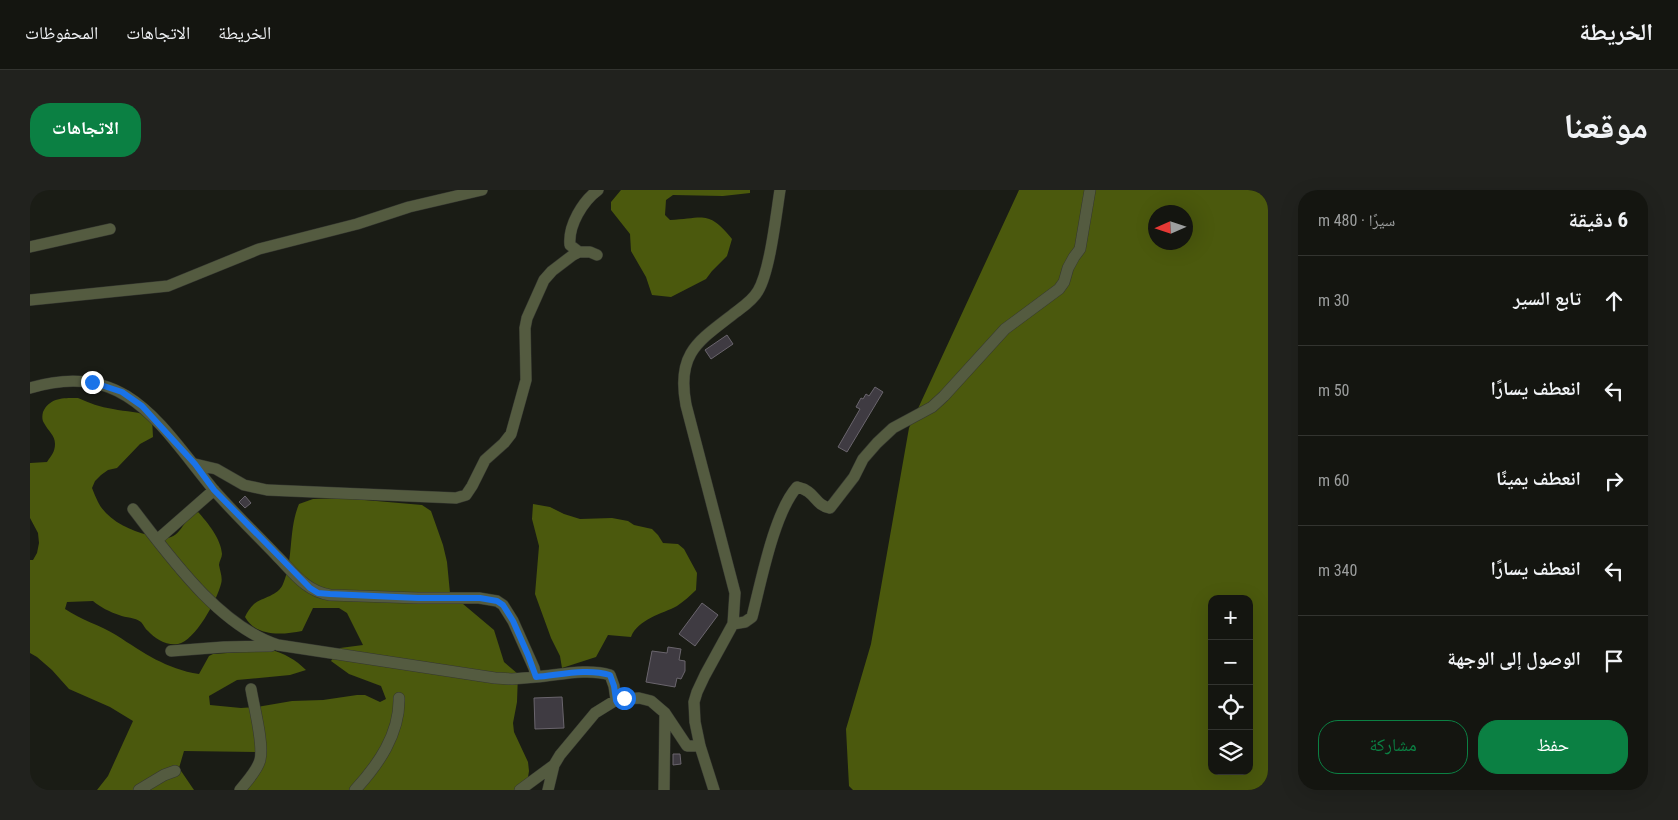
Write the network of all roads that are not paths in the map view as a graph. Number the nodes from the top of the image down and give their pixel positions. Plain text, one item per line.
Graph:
1 (482, 190) edge
2 (598, 190) edge
3 (780, 190) edge
4 (1090, 190) edge
5 (110, 229) dead end
6 (30, 247) edge
7 (579, 252) junction
8 (597, 255) dead end
9 (30, 300) edge
10 (30, 388) edge
11 (195, 464) junction
12 (214, 490) junction
13 (133, 509) dead end
14 (157, 540) junction
15 (733, 624) junction
16 (278, 646) junction
17 (172, 651) dead end
18 (536, 677) junction
19 (251, 689) dead end
20 (399, 698) dead end
21 (616, 700) junction
22 (665, 712) junction
23 (700, 746) junction
24 (554, 765) junction
25 (175, 771) dead end
26 (139, 790) edge
27 (240, 790) edge
28 (356, 790) edge
29 (520, 790) edge
30 (548, 790) edge
31 (664, 790) edge
32 (714, 790) edge

1 - 9 street
2 - 7 street
3 - 15 street
4 - 15 street
5 - 6 street
7 - 8 street
7 - 11 street
10 - 11 street
11 - 12 street
12 - 14 street
12 - 18 street
13 - 14 street
14 - 16 street
15 - 23 street
16 - 17 street
16 - 18 street
18 - 21 street
19 - 27 street
20 - 28 street
21 - 22 street
21 - 24 street
22 - 23 street
22 - 31 street
23 - 32 street
24 - 29 street
24 - 30 street
25 - 26 street

